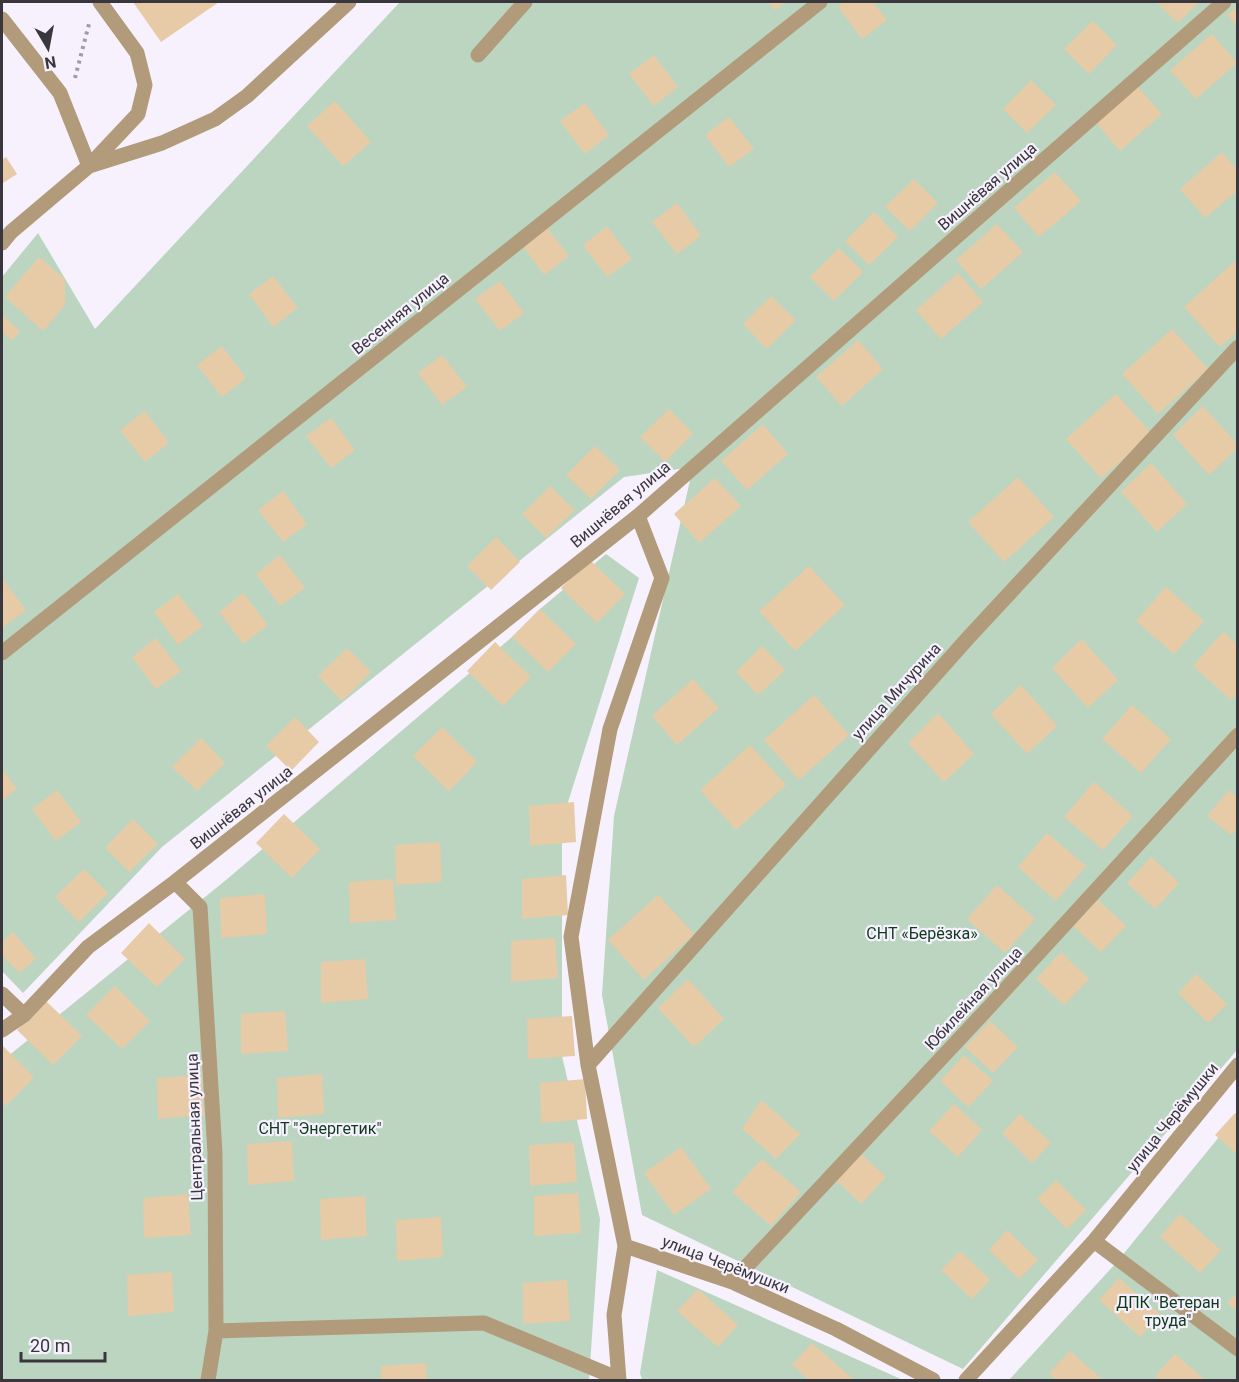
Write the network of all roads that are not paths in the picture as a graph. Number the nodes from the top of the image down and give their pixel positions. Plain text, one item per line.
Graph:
1 (100, 2) edge
2 (349, 2) edge
3 (525, 2) edge
4 (820, 2) edge
5 (1224, 2) edge
6 (2, 19) edge
7 (478, 55) dead end
8 (89, 166) junction
9 (6, 238) edge
10 (1238, 347) edge
11 (638, 516) junction
12 (2, 653) edge
13 (1238, 735) edge
14 (175, 882) junction
15 (2, 994) edge
16 (24, 1015) junction
17 (2, 1030) edge
18 (588, 1065) junction
19 (1238, 1065) edge
20 (1094, 1241) junction
21 (625, 1246) junction
22 (732, 1282) junction
23 (216, 1331) junction
24 (1238, 1349) edge
25 (208, 1380) edge
26 (619, 1380) edge
27 (933, 1380) edge
28 (966, 1380) edge

1 - 8 street
2 - 8 street
3 - 7 street
4 - 12 street, Весенняя улица
5 - 11 street, Вишнёвая улица
6 - 8 street
8 - 9 street
10 - 18 street, улица Мичурина
11 - 14 street, Вишнёвая улица
11 - 18 street
13 - 22 street, Юбилейная улица
14 - 16 street, Вишнёвая улица
14 - 23 street, Центральная улица
15 - 16 street
16 - 17 street, Вишнёвая улица
18 - 21 street
19 - 20 street, улица Черёмушки
20 - 24 street
20 - 28 street, улица Черёмушки
21 - 22 street, улица Черёмушки
21 - 26 street
22 - 27 street, улица Черёмушки
23 - 25 street, Центральная улица
23 - 26 street

